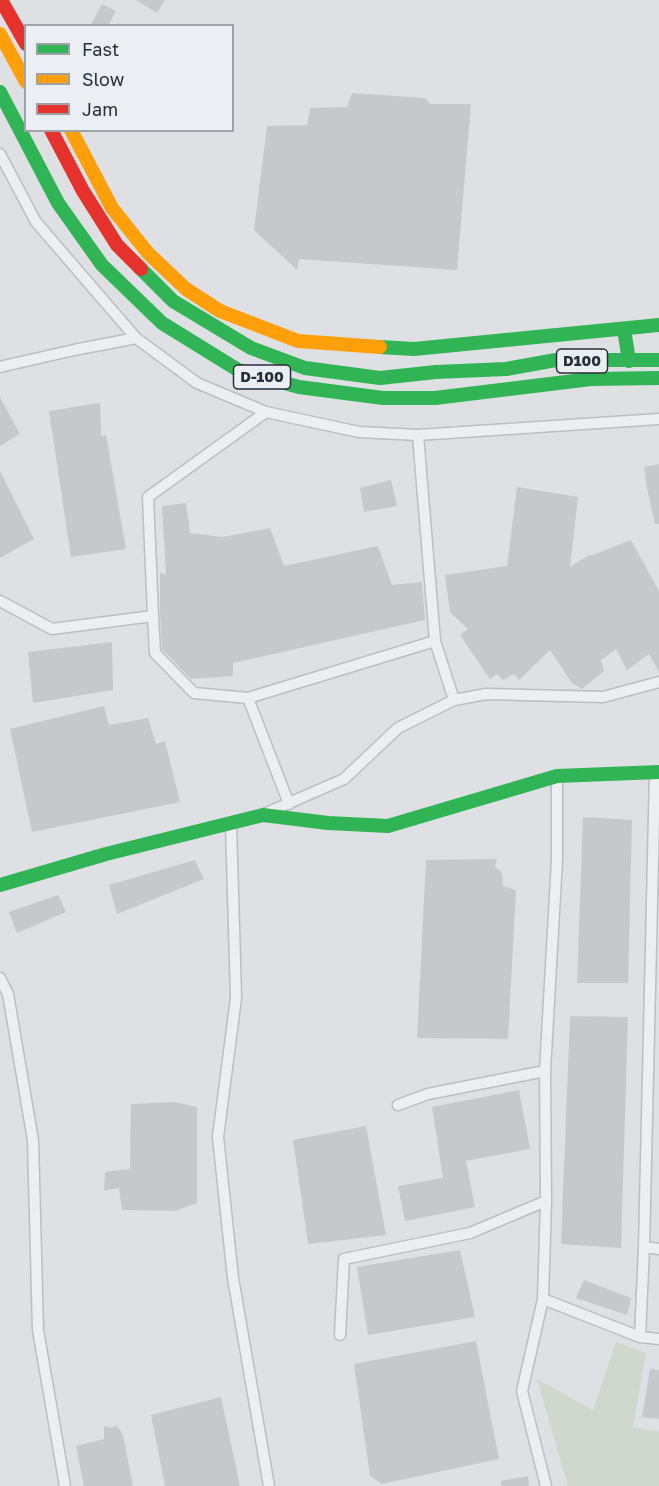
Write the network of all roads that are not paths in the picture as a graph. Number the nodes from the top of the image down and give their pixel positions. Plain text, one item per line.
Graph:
1 (1, 0) edge
2 (0, 34) edge
3 (24, 40) edge
4 (24, 78) edge
5 (0, 92) edge
6 (52, 132) edge
7 (72, 132) edge
8 (0, 154) edge
9 (659, 325) edge
10 (624, 329) junction
11 (136, 338) junction
12 (659, 360) edge
13 (629, 361) junction
14 (0, 367) edge
15 (506, 369) joint
16 (659, 378) edge
17 (266, 412) junction
18 (659, 419) edge
19 (418, 435) junction
20 (0, 601) edge
21 (153, 616) junction
22 (435, 641) junction
23 (659, 682) edge
24 (248, 698) junction
25 (454, 700) junction
26 (657, 772) edge
27 (557, 776) junction
28 (289, 804) junction
29 (263, 815) junction
30 (231, 823) junction
31 (0, 885) edge
32 (0, 978) edge
33 (545, 1071) junction
34 (398, 1105) dead end
35 (546, 1201) junction
36 (644, 1247) junction
37 (659, 1249) edge
38 (543, 1299) junction
39 (340, 1335) dead end
40 (640, 1336) junction
41 (659, 1338) edge
42 (65, 1486) edge
43 (269, 1486) edge
44 (546, 1486) edge

1 - 3 main road
2 - 4 main road
5 - 16 main road, D-100
6 - 15 main road, D-100
7 - 10 main road
8 - 11 street
9 - 10 main road
10 - 13 main road
11 - 14 street
11 - 17 street
12 - 13 main road, D100
13 - 15 main road, D100
17 - 19 street
17 - 21 street
18 - 19 street
19 - 22 street
20 - 21 street
21 - 24 street
22 - 24 street
22 - 25 street
23 - 25 street
24 - 28 street
25 - 28 street
26 - 27 main road
26 - 36 street
27 - 29 main road
27 - 33 street
28 - 29 street
29 - 30 main road
30 - 31 main road
30 - 43 street
32 - 42 street
33 - 34 street
33 - 35 street
35 - 38 street
35 - 39 street
36 - 37 street
36 - 40 street
38 - 40 street
38 - 44 street
40 - 41 street

